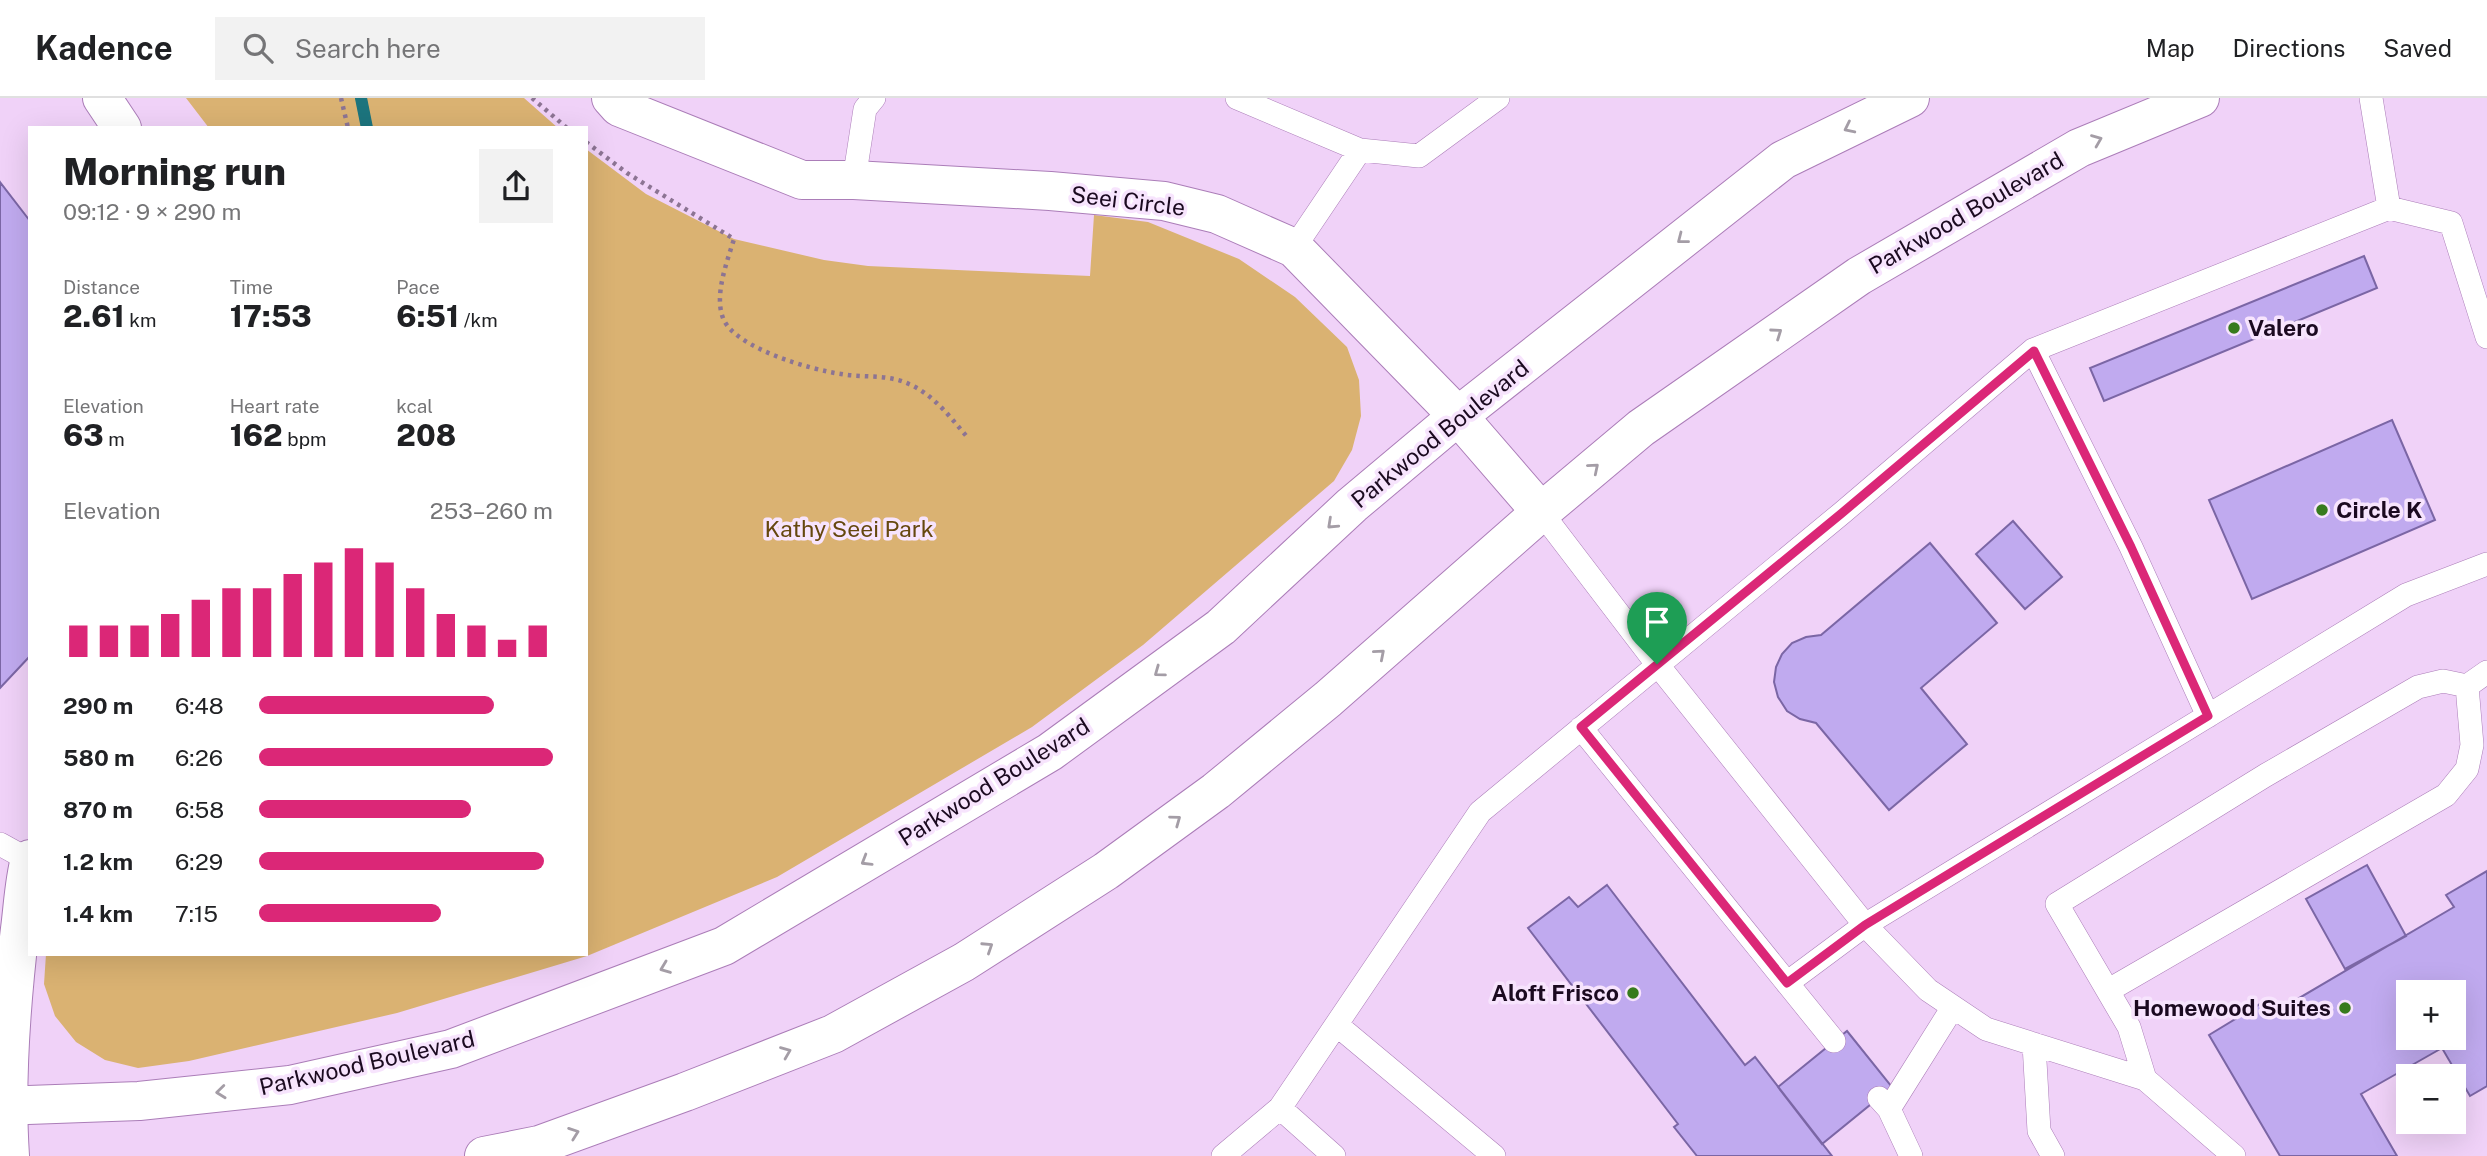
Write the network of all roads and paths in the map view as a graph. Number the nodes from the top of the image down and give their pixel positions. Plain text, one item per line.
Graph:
1 (102, 98) edge
2 (341, 98) edge
3 (532, 98) edge
4 (611, 98) edge
5 (874, 98) edge
6 (1237, 98) edge
7 (1497, 98) edge
8 (1910, 98) edge
9 (2200, 98) edge
10 (2371, 98) edge
11 (121, 126) edge
12 (348, 126) edge
13 (565, 126) edge
14 (588, 144) edge
15 (1360, 150) junction
16 (854, 180) junction
17 (2389, 208) junction
18 (1294, 248) junction
19 (2487, 337) edge
20 (2034, 351) junction
21 (1458, 416) junction
22 (968, 438) dead end
23 (1541, 512) junction
24 (2487, 564) edge
25 (1657, 664) junction
26 (2487, 672) edge
27 (2467, 686) junction
28 (2208, 716) junction
29 (1581, 727) junction
30 (0, 844) edge
31 (28, 859) edge
32 (28, 868) edge
33 (1865, 925) junction
34 (1787, 983) junction
35 (2109, 990) junction
36 (1953, 1007) junction
37 (1337, 1025) junction
38 (1834, 1041) dead end
39 (2034, 1044) junction
40 (2146, 1079) junction
41 (3, 1106) edge
42 (1280, 1108) junction
43 (10, 1156) edge
44 (484, 1156) edge
45 (1223, 1156) edge
46 (1335, 1156) edge
47 (1494, 1156) edge
48 (1912, 1156) edge
49 (2053, 1156) edge
50 (2234, 1156) edge

1 - 11 main road
2 - 12 path
3 - 13 path
4 - 16 main road, Seei Circle
5 - 16 lane
6 - 15 lane
7 - 15 lane
8 -> 21 main road, Parkwood Boulevard
23 -> 9 main road, Parkwood Boulevard
10 - 17 lane
14 - 22 path
15 - 18 lane
16 - 18 main road, Seei Circle
17 - 19 lane
17 - 20 lane
18 - 21 main road, Seei Circle
20 - 25 lane
20 - 28 lane
21 - 23 main road, Seei Circle
21 -> 41 main road, Parkwood Boulevard
23 - 25 lane
44 -> 23 main road, Parkwood Boulevard
24 - 28 lane
25 - 29 lane
25 - 33 lane
26 - 27 lane
27 - 35 lane
27 - 35 lane
28 - 33 lane
29 - 34 lane
29 - 37 lane
30 - 31 lane
32 - 41 main road
33 - 34 lane
33 - 36 lane
34 - 38 lane
35 - 40 lane
36 - 39 lane
36 - 48 lane
37 - 42 lane
37 - 47 lane
39 - 40 lane
39 - 49 lane
40 - 50 lane
41 - 43 main road
42 - 45 lane
42 - 46 lane

